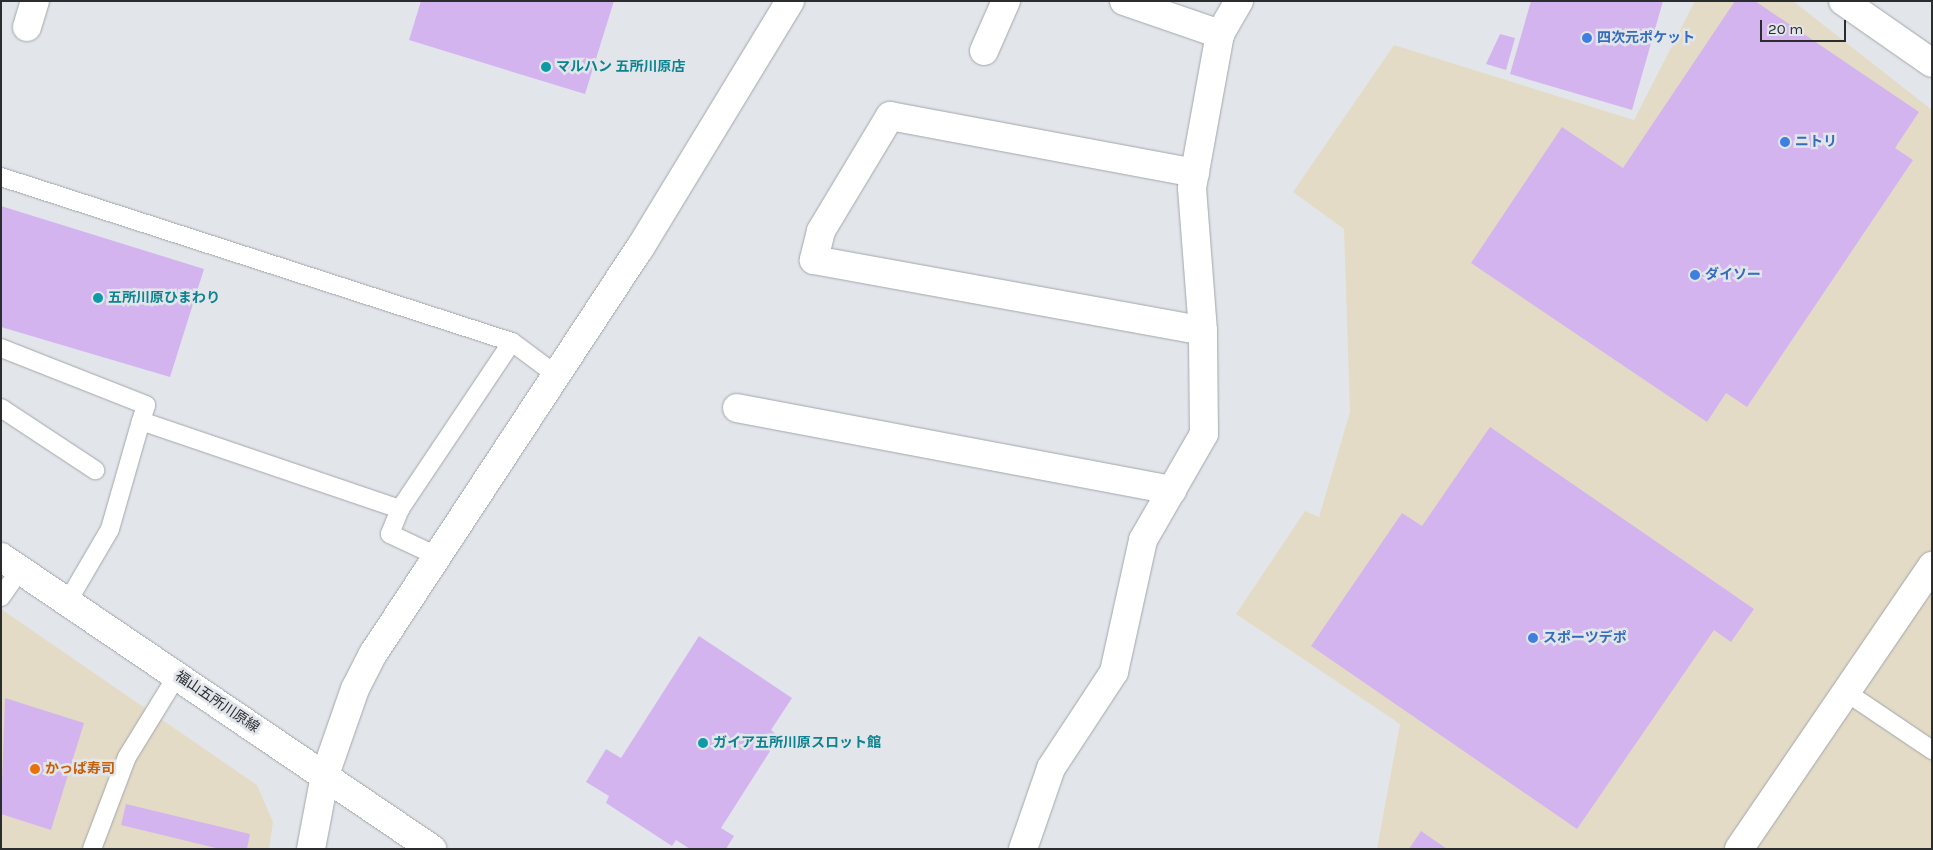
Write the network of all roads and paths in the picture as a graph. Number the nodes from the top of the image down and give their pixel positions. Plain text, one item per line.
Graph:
1 (35, 1) edge
2 (790, 1) edge
3 (1006, 1) edge
4 (1124, 1) edge
5 (1239, 1) edge
6 (1843, 1) edge
7 (27, 27) dead end
8 (1220, 34) junction
9 (984, 51) dead end
10 (1932, 64) edge
11 (1195, 173) junction
12 (1, 177) edge
13 (1203, 331) junction
14 (512, 342) junction
15 (1, 348) edge
16 (555, 374) junction
17 (1, 408) edge
18 (737, 408) dead end
19 (142, 421) junction
20 (95, 470) dead end
21 (1172, 490) junction
22 (400, 509) junction
23 (437, 556) junction
24 (11, 563) edge
25 (1932, 566) edge
26 (1, 597) edge
27 (68, 602) junction
28 (178, 674) junction
29 (1846, 692) junction
30 (1932, 750) edge
31 (325, 775) junction
32 (92, 849) edge
33 (311, 849) edge
34 (432, 849) edge
35 (1024, 849) edge
36 (1739, 849) edge

1 - 7 street
2 - 16 street
3 - 9 street
4 - 8 street
5 - 8 street
6 - 10 street
8 - 11 street
11 - 13 street
11 - 13 street
12 - 14 lane
13 - 21 street
14 - 16 lane
14 - 22 lane
15 - 19 lane
16 - 23 street
17 - 20 lane
18 - 21 street
19 - 22 lane
19 - 27 lane
21 - 35 street
22 - 23 lane
23 - 31 street
24 - 26 lane
24 - 27 street, 福山五所川原線
25 - 29 street
27 - 28 street, 福山五所川原線
28 - 31 street, 福山五所川原線
28 - 32 lane
29 - 30 lane
29 - 36 street
31 - 33 street
31 - 34 street, 福山五所川原線

